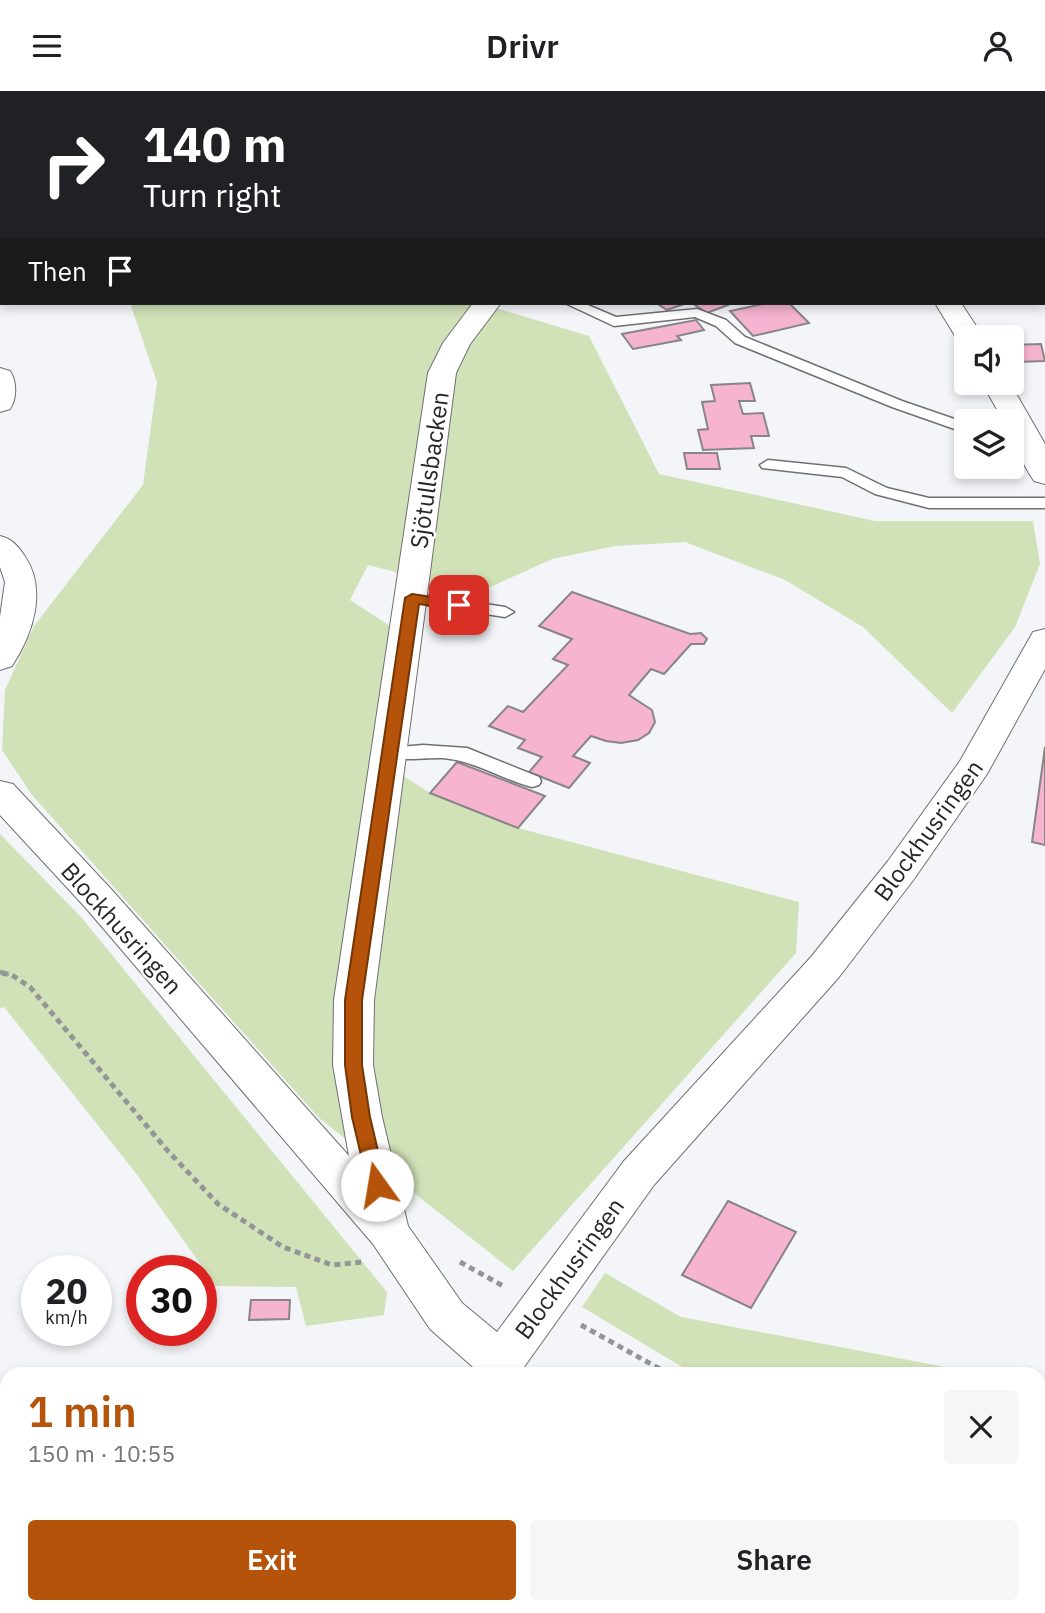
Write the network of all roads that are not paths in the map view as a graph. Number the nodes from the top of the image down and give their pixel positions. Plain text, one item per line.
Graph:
1 (486, 305) edge
2 (576, 305) edge
3 (949, 305) edge
4 (962, 325) edge
5 (0, 377) edge
6 (0, 403) edge
7 (954, 424) edge
8 (1024, 442) edge
9 (768, 465) dead end
10 (1045, 475) edge
11 (1045, 503) edge
12 (0, 545) edge
13 (412, 598) junction
14 (505, 612) dead end
15 (1045, 639) edge
16 (0, 659) edge
17 (389, 754) junction
18 (532, 781) dead end
19 (0, 793) edge
20 (396, 1244) junction
21 (496, 1367) edge
22 (498, 1367) edge

1 - 13 street, Sjötullsbacken
2 - 7 lane
3 - 4 street
5 - 6 street
8 - 10 street
9 - 11 lane
12 - 16 street
13 - 14 lane
13 - 17 street, Sjötullsbacken
15 - 22 street, Blockhusringen
17 - 18 lane
17 - 20 street, Sjötullsbacken
19 - 20 street, Blockhusringen
20 - 21 street, Blockhusringen

